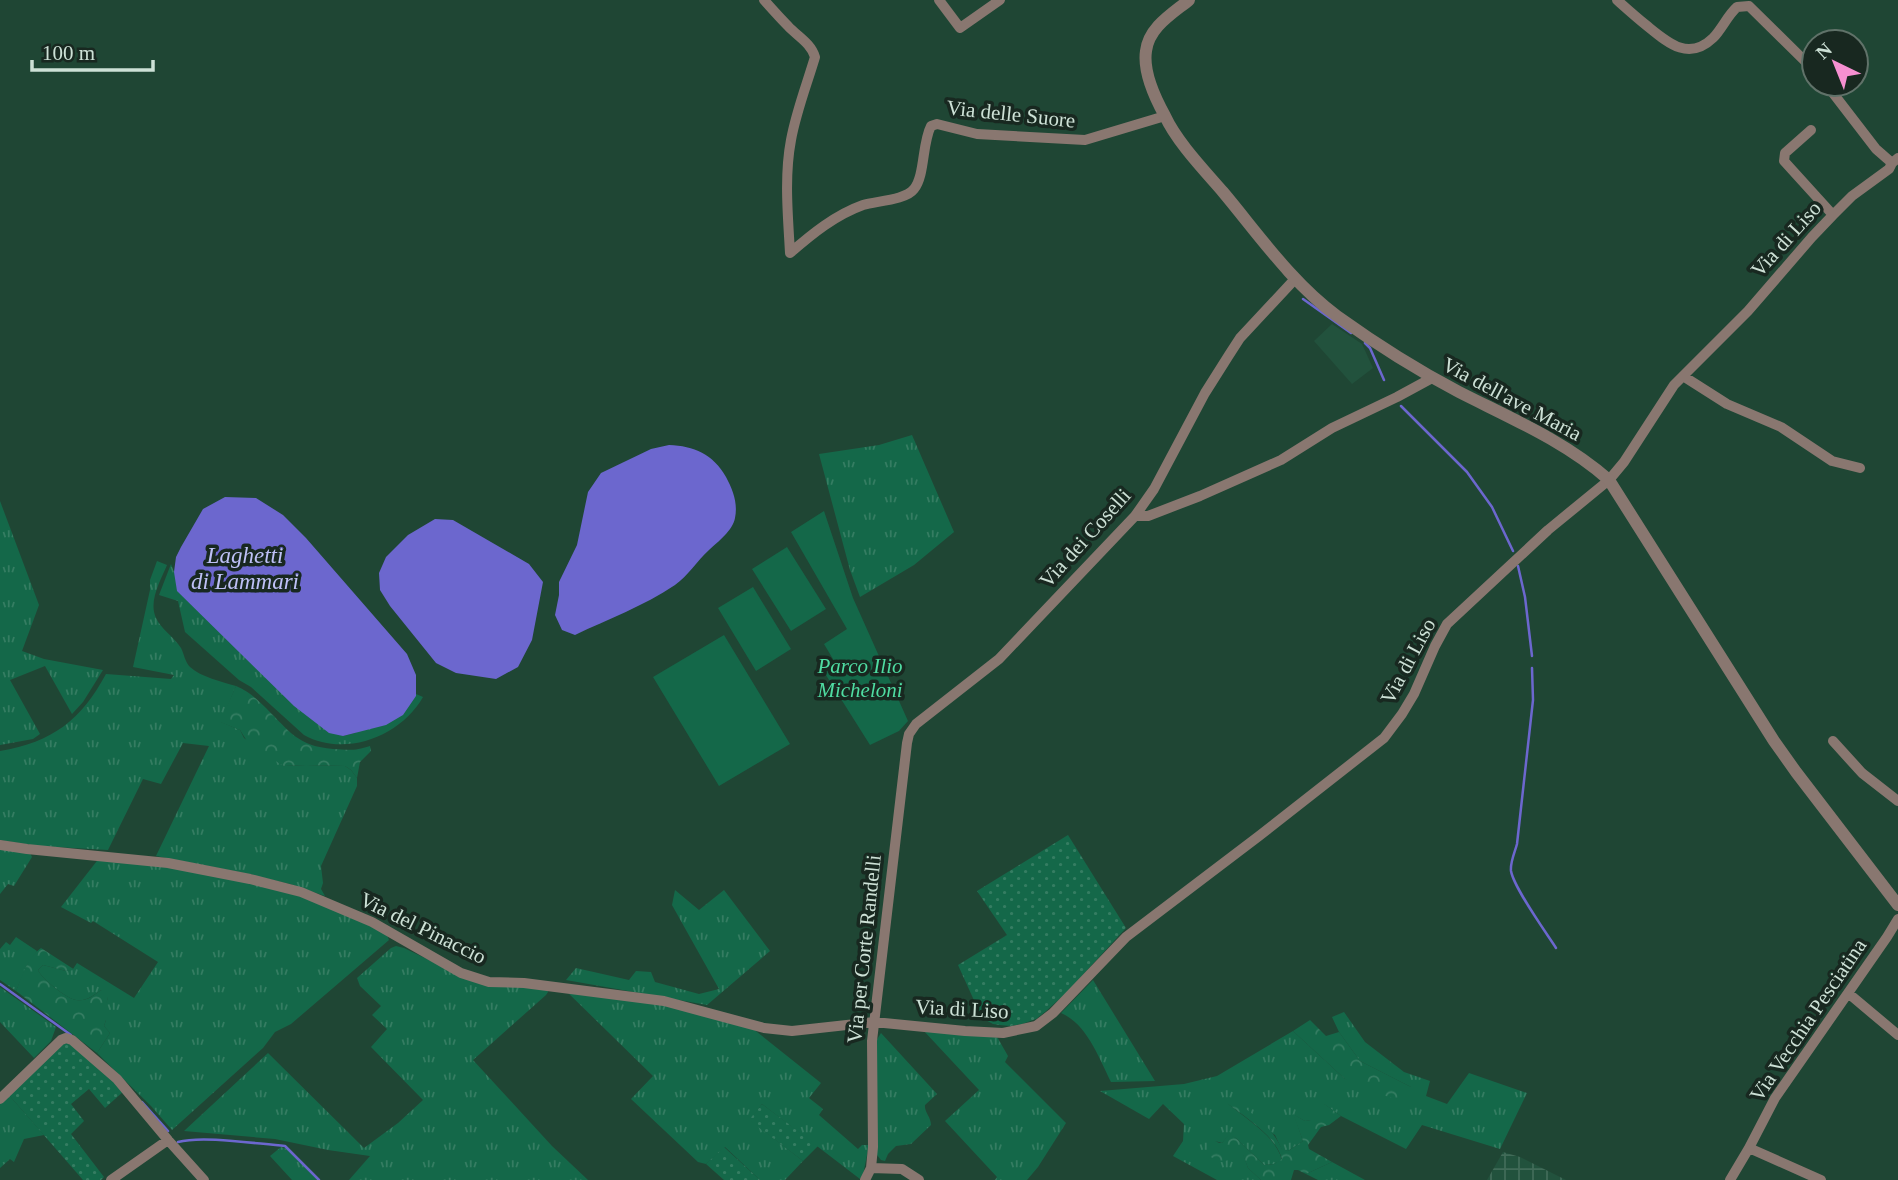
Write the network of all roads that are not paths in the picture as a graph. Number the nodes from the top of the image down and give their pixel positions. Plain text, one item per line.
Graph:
1 (764, 0) edge
2 (939, 0) edge
3 (1000, 0) edge
4 (1189, 0) edge
5 (1616, 0) edge
6 (1800, 56) edge
7 (1837, 98) edge
8 (1165, 116) junction
9 (1811, 130) dead end
10 (1895, 160) edge
11 (1833, 215) junction
12 (1295, 279) junction
13 (1683, 376) junction
14 (1432, 378) junction
15 (1860, 468) dead end
16 (1609, 480) junction
17 (1135, 516) junction
18 (916, 724) joint
19 (1833, 741) dead end
20 (1898, 801) edge
21 (0, 845) edge
22 (1898, 905) edge
23 (1898, 919) edge
24 (1848, 993) junction
25 (874, 1022) junction
26 (1898, 1035) edge
27 (0, 1099) edge
28 (168, 1140) junction
29 (1749, 1148) junction
30 (871, 1168) junction
31 (111, 1180) edge
32 (204, 1180) edge
33 (865, 1180) edge
34 (919, 1180) edge
35 (1730, 1180) edge
36 (1821, 1180) edge

1 - 8 street, Via delle Suore
2 - 3 street
4 - 8 street, Via dell'ave Maria
5 - 6 street
7 - 10 street
8 - 12 street, Via dell'ave Maria
9 - 11 street
10 - 11 street, Via di Liso
11 - 13 street, Via di Liso
12 - 14 street, Via dell'ave Maria
12 - 17 street, Via dei Coselli
13 - 15 street
13 - 16 street, Via di Liso
14 - 16 street, Via dell'ave Maria
14 - 17 street
16 - 22 street, Via dell'ave Maria
16 - 25 street, Via di Liso
17 - 18 street, Via dei Coselli
18 - 25 street, Via per Corte Randelli
19 - 20 street
21 - 25 street, Via del Pinaccio
23 - 24 street, Via Vecchia Pesciatina
24 - 26 street
24 - 29 street, Via Vecchia Pesciatina
25 - 30 street, Via per Corte Randelli
27 - 28 street
28 - 31 street
28 - 32 street
29 - 35 street, Via Vecchia Pesciatina
29 - 36 street
30 - 33 street, Via per Corte Randelli
30 - 34 street

